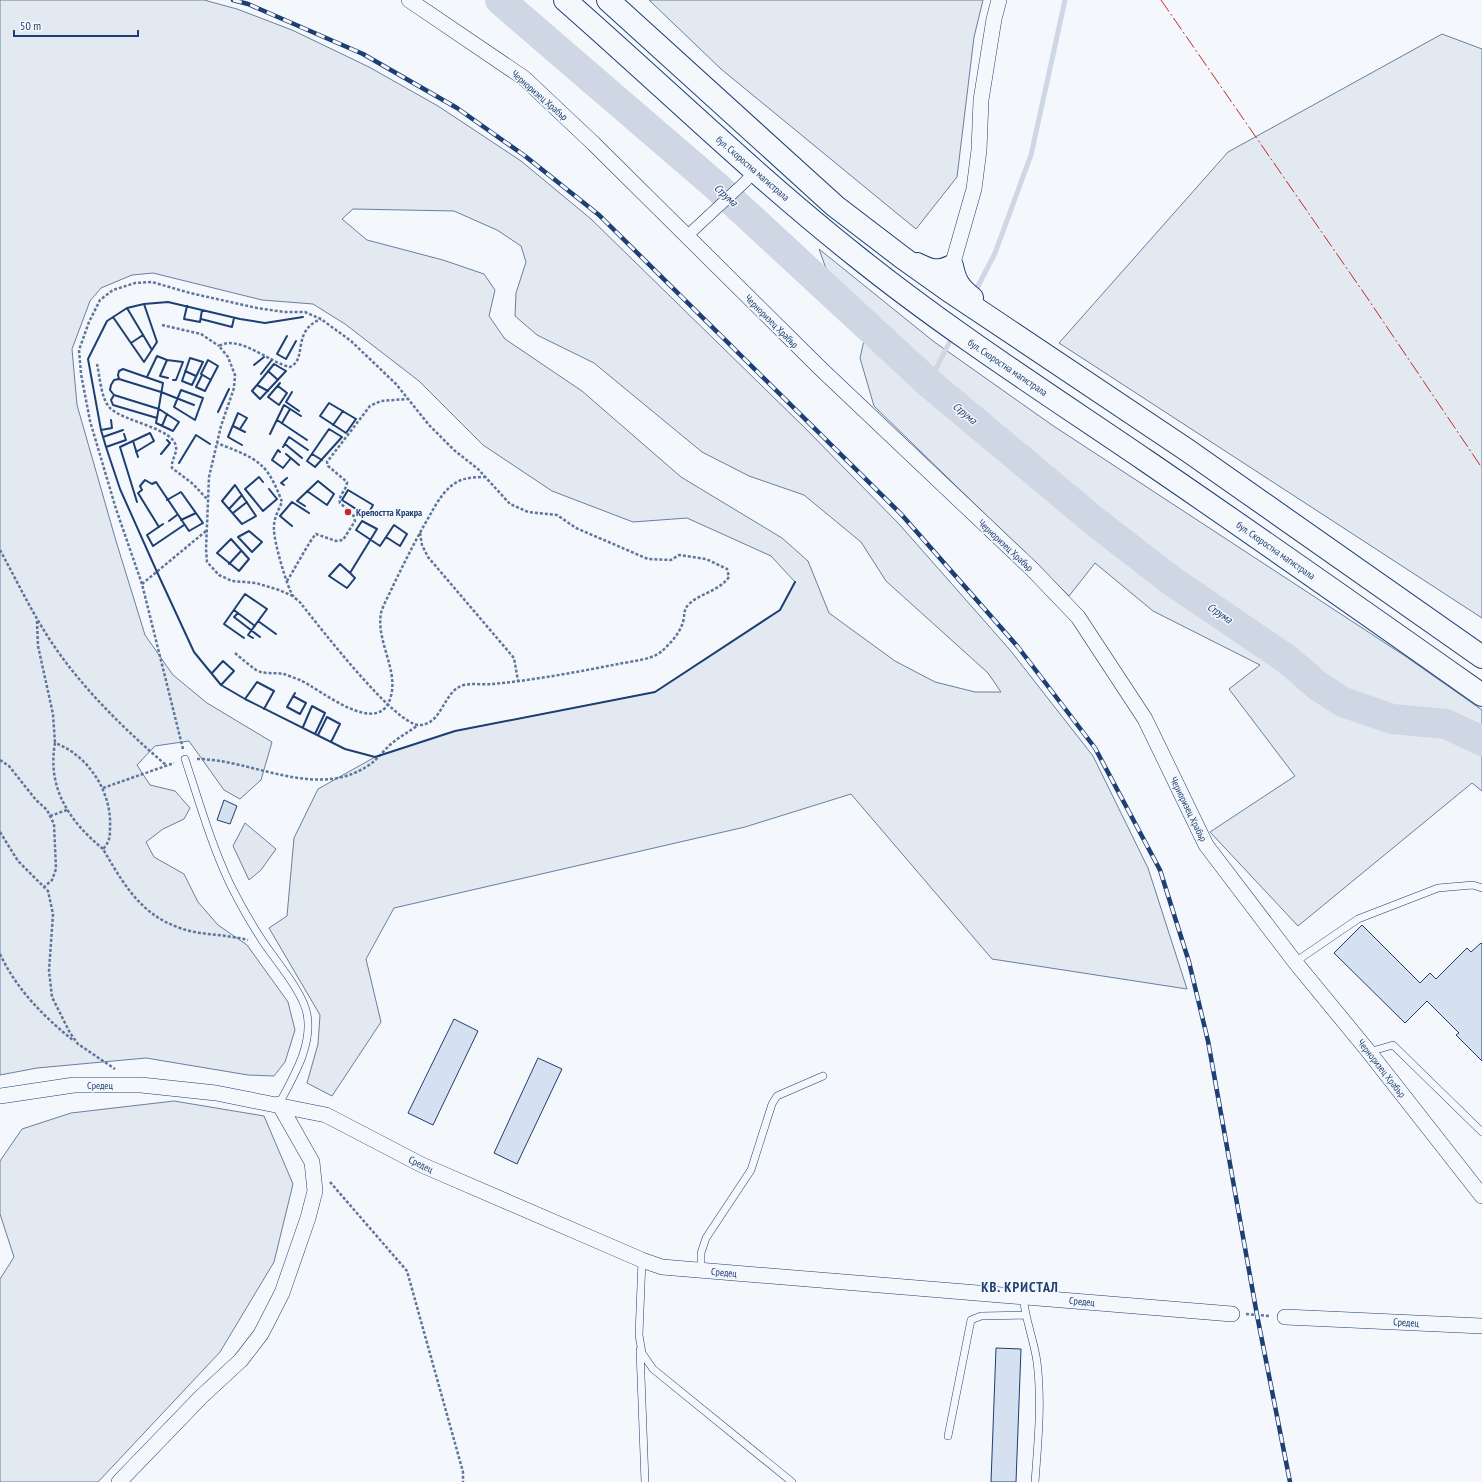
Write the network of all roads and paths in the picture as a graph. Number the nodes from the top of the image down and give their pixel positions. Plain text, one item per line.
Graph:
1 (409, 0) edge
2 (565, 0) edge
3 (608, 0) edge
4 (999, 0) edge
5 (750, 175) junction
6 (687, 236) junction
7 (903, 258) junction
8 (952, 266) junction
9 (321, 319) junction
10 (162, 325) dead end
11 (219, 346) junction
12 (97, 364) dead end
13 (1065, 368) junction
14 (408, 399) junction
15 (217, 443) junction
16 (486, 477) junction
17 (208, 500) junction
18 (207, 530) junction
19 (420, 533) junction
20 (0, 550) edge
21 (287, 581) junction
22 (142, 584) junction
23 (293, 596) junction
24 (37, 619) junction
25 (234, 653) dead end
26 (1482, 657) edge
27 (518, 681) junction
28 (1482, 696) edge
29 (387, 704) junction
30 (419, 725) junction
31 (55, 743) junction
32 (185, 759) junction
33 (0, 760) edge
34 (166, 766) junction
35 (103, 788) junction
36 (67, 810) junction
37 (50, 816) junction
38 (0, 833) edge
39 (103, 849) junction
40 (44, 887) junction
41 (1482, 888) edge
42 (249, 941) dead end
43 (0, 954) edge
44 (1295, 962) junction
45 (78, 1044) junction
46 (1369, 1052) junction
47 (823, 1076) dead end
48 (141, 1085) junction
49 (0, 1096) edge
50 (279, 1104) junction
51 (1482, 1132) edge
52 (312, 1162) junction
53 (1482, 1196) edge
54 (642, 1260) junction
55 (700, 1270) junction
56 (1023, 1296) junction
57 (1232, 1314) joint
58 (1025, 1315) junction
59 (1285, 1317) joint
60 (1482, 1326) edge
61 (639, 1334) junction
62 (948, 1436) dead end
63 (119, 1482) edge
64 (463, 1482) edge
65 (644, 1482) edge
66 (792, 1482) edge
67 (1035, 1482) edge

1 - 6 street, Черноризец Храбър
2 - 5 highway, бул. Скоростна магистрала
3 - 7 highway
4 - 8 street
5 - 6 street
5 - 28 highway, бул. Скоростна магистрала
6 - 44 street, Черноризец Храбър
7 - 8 highway
7 - 13 highway
8 - 13 highway
9 - 11 path
9 - 14 path
9 - 22 path
10 - 11 path
11 - 15 path
12 - 17 path
13 - 26 highway
14 - 16 path
14 - 21 path
15 - 17 path
15 - 21 path
16 - 19 path
16 - 27 path
17 - 18 path
18 - 22 path
18 - 23 path
19 - 27 path
19 - 29 path
20 - 24 path
21 - 23 path
22 - 32 path
23 - 29 path
24 - 31 path
24 - 34 path
25 - 29 path
27 - 30 path
29 - 30 path
30 - 32 path
31 - 35 path
31 - 36 path
32 - 34 path
32 - 50 lane
33 - 37 path
34 - 35 path
35 - 39 path
36 - 37 path
36 - 39 path
37 - 40 path
38 - 40 path
39 - 42 path
40 - 45 path
41 - 44 lane
43 - 45 path
44 - 46 street, Черноризец Храбър
45 - 48 path
46 - 51 lane
46 - 53 street, Черноризец Храбър
47 - 55 lane
48 - 49 street, Средец
48 - 50 street, Средец
50 - 52 street
50 - 54 street, Средец
52 - 63 street
52 - 64 path
54 - 55 street, Средец
54 - 61 lane
55 - 56 street, Средец
56 - 57 street, Средец
56 - 58 lane
57 - 59 path
58 - 62 lane
58 - 67 lane
59 - 60 street, Средец
61 - 65 lane
61 - 66 lane

